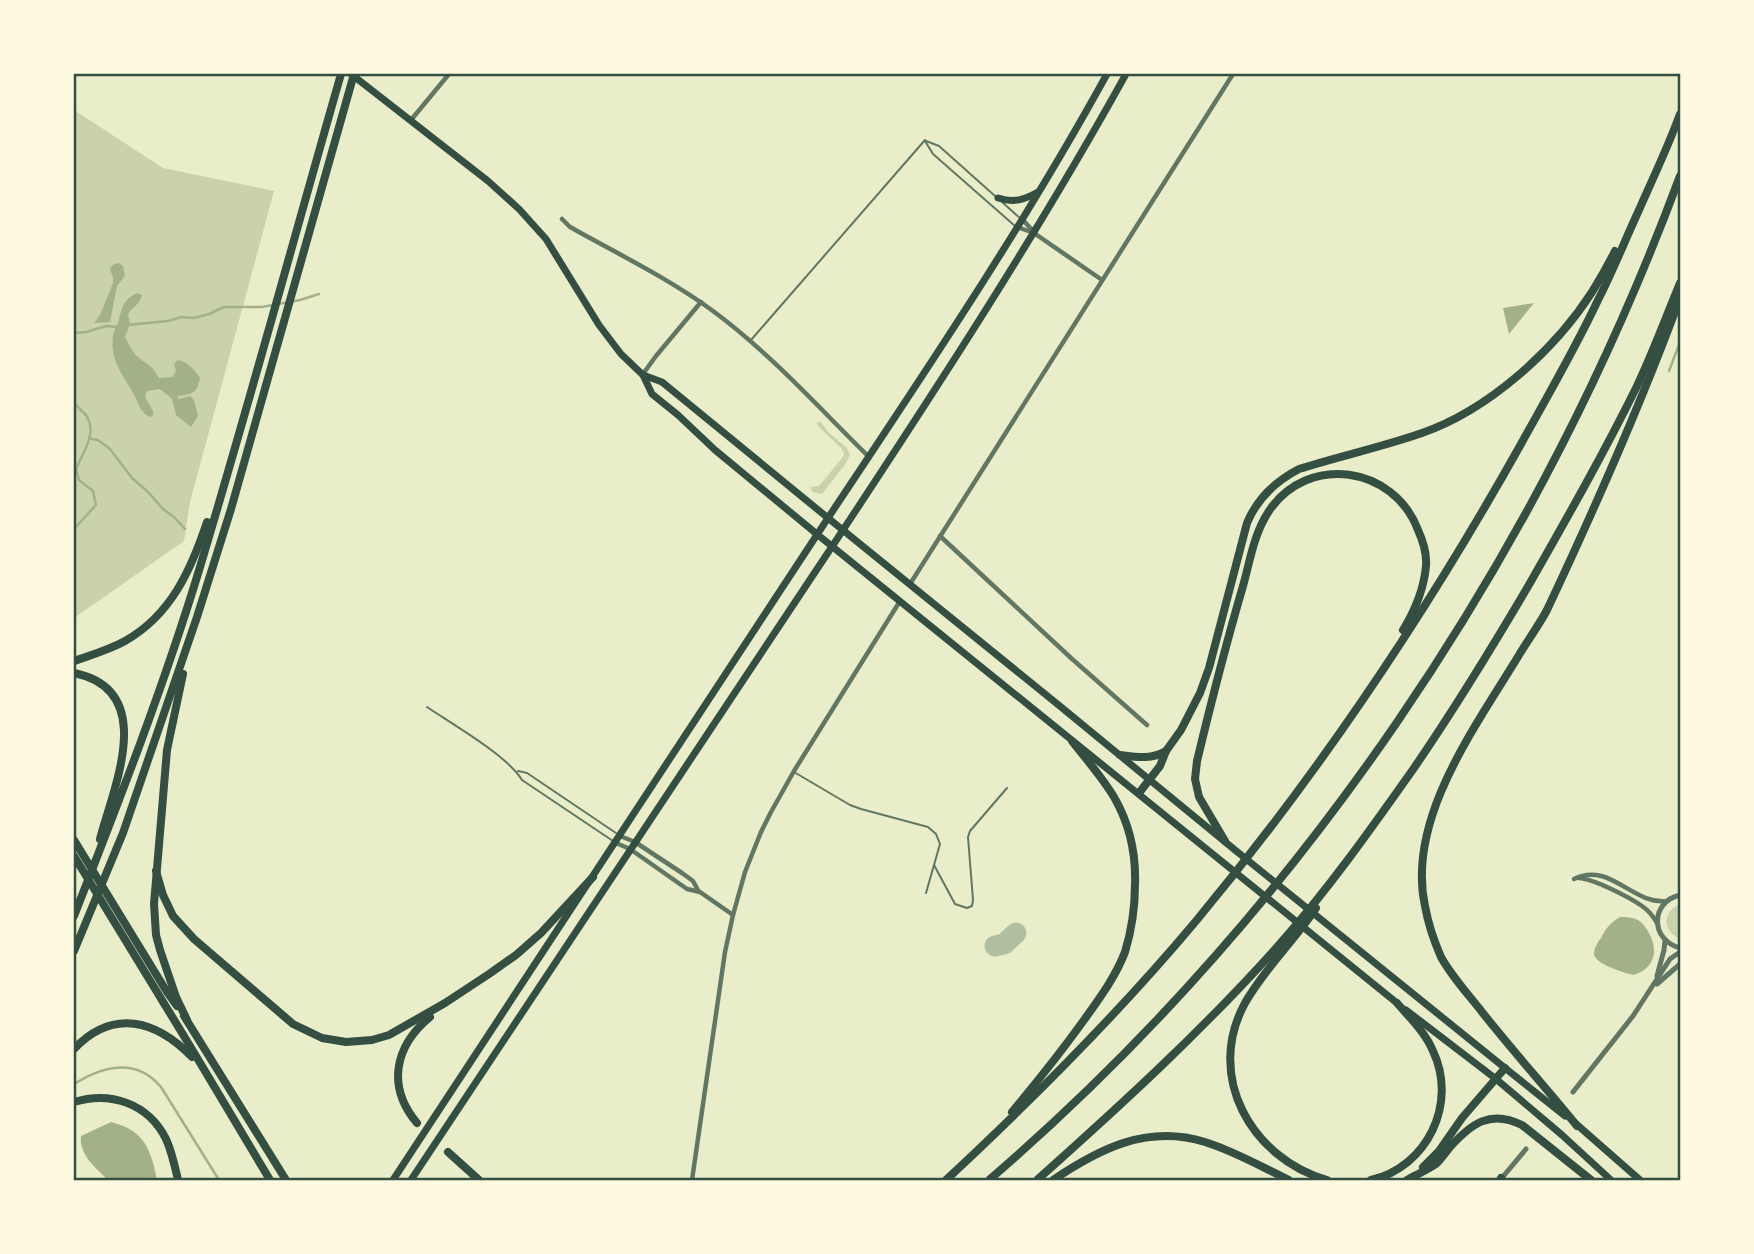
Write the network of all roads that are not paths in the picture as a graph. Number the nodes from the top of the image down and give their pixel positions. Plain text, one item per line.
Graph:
1 (341, 74) edge
2 (353, 74) edge
3 (449, 74) edge
4 (1107, 74) edge
5 (1126, 74) edge
6 (1233, 74) edge
7 (1681, 114) edge
8 (411, 120) junction
9 (925, 140) junction
10 (1681, 176) edge
11 (1038, 192) junction
12 (998, 198) junction
13 (1641, 205) junction
14 (562, 219) dead end
15 (1022, 219) junction
16 (1017, 227) junction
17 (1034, 233) junction
18 (1102, 280) junction
19 (1681, 283) edge
20 (1681, 298) edge
21 (701, 302) junction
22 (750, 341) junction
23 (643, 375) junction
24 (869, 457) junction
25 (216, 508) junction
26 (828, 518) junction
27 (843, 530) junction
28 (818, 536) junction
29 (940, 536) junction
30 (833, 547) junction
31 (910, 584) junction
32 (900, 601) junction
33 (197, 617) junction
34 (74, 661) edge
35 (74, 673) edge
36 (1362, 701) junction
37 (427, 707) dead end
38 (1147, 725) dead end
39 (1072, 741) junction
40 (1166, 751) junction
41 (1120, 755) junction
42 (517, 771) junction
43 (793, 771) junction
44 (1150, 780) junction
45 (1007, 788) dead end
46 (1139, 793) junction
47 (618, 839) junction
48 (74, 840) edge
49 (1225, 841) junction
50 (632, 846) junction
51 (74, 856) edge
52 (934, 864) junction
53 (1341, 868) junction
54 (156, 871) junction
55 (90, 875) junction
56 (593, 877) junction
57 (700, 892) junction
58 (926, 893) dead end
59 (1681, 895) edge
60 (1667, 901) junction
61 (733, 915) junction
62 (74, 916) edge
63 (1658, 925) junction
64 (126, 935) junction
65 (1665, 940) junction
66 (1681, 950) edge
67 (74, 951) edge
68 (1681, 964) edge
69 (1652, 989) junction
70 (445, 1003) junction
71 (1397, 1003) junction
72 (187, 1020) junction
73 (74, 1049) edge
74 (203, 1068) junction
75 (1505, 1068) junction
76 (1496, 1079) junction
77 (1573, 1092) dead end
78 (74, 1102) edge
79 (417, 1123) dead end
80 (1577, 1126) junction
81 (992, 1136) junction
82 (1526, 1149) dead end
83 (449, 1152) dead end
84 (1416, 1174) junction
85 (1588, 1179) edge
86 (1500, 1180) edge
87 (178, 1181) edge
88 (270, 1181) edge
89 (286, 1181) edge
90 (393, 1181) edge
91 (411, 1181) edge
92 (479, 1181) edge
93 (692, 1181) edge
94 (946, 1181) edge
95 (989, 1181) edge
96 (1037, 1181) edge
97 (1053, 1181) edge
98 (1289, 1181) edge
99 (1327, 1181) edge
100 (1371, 1181) edge
101 (1407, 1181) edge
102 (1611, 1181) edge
103 (1640, 1181) edge

1 - 25 highway
2 - 8 main road
2 - 33 highway
3 - 8 street
4 - 11 main road
5 - 17 main road
6 - 18 street
7 - 13 highway
8 - 23 main road
9 - 12 lane
9 - 16 lane
9 - 22 lane
10 - 95 highway
11 - 12 main road
11 - 15 main road
12 - 15 lane
13 - 36 highway
13 - 40 highway
14 - 21 street
15 - 16 main road
15 - 17 street
16 - 17 street
16 - 24 main road
17 - 18 street
17 - 27 main road
18 - 29 street
19 - 53 highway
20 - 80 highway
21 - 22 street
21 - 23 street
22 - 24 street
23 - 26 main road
23 - 28 main road
24 - 26 main road
25 - 34 highway
25 - 55 highway
26 - 27 main road
26 - 28 main road
27 - 30 main road
27 - 31 main road
28 - 30 main road
28 - 47 main road
29 - 31 street
29 - 38 street
30 - 32 main road
30 - 50 main road
31 - 41 main road
32 - 39 main road
32 - 43 street
33 - 54 highway
33 - 67 highway
35 - 55 highway
36 - 49 highway
36 - 81 highway
37 - 42 lane
39 - 46 main road
39 - 81 highway
40 - 41 highway
40 - 44 highway
41 - 44 main road
42 - 47 lane
42 - 47 lane
43 - 52 lane
43 - 61 street
44 - 46 highway
44 - 49 main road
45 - 52 lane
46 - 71 main road
47 - 50 street
47 - 56 main road
48 - 64 highway
49 - 75 main road
50 - 57 street
50 - 57 street
50 - 91 main road
51 - 64 highway
52 - 58 lane
53 - 96 highway
53 - 99 highway
54 - 70 highway
54 - 72 highway
55 - 62 highway
56 - 70 highway
56 - 90 main road
57 - 61 street
59 - 60 street
60 - 63 street
60 - 63 street
61 - 93 street
63 - 65 street
64 - 72 highway
64 - 74 highway
65 - 66 street
65 - 69 street
66 - 69 street
68 - 69 street
69 - 77 street
70 - 79 highway
71 - 76 main road
71 - 100 highway
72 - 89 highway
73 - 74 highway
74 - 88 highway
75 - 76 highway
75 - 80 main road
76 - 84 highway
76 - 102 main road
78 - 87 highway
80 - 103 main road
81 - 94 highway
82 - 86 street
83 - 92 highway
84 - 85 highway
84 - 101 highway
97 - 98 highway

